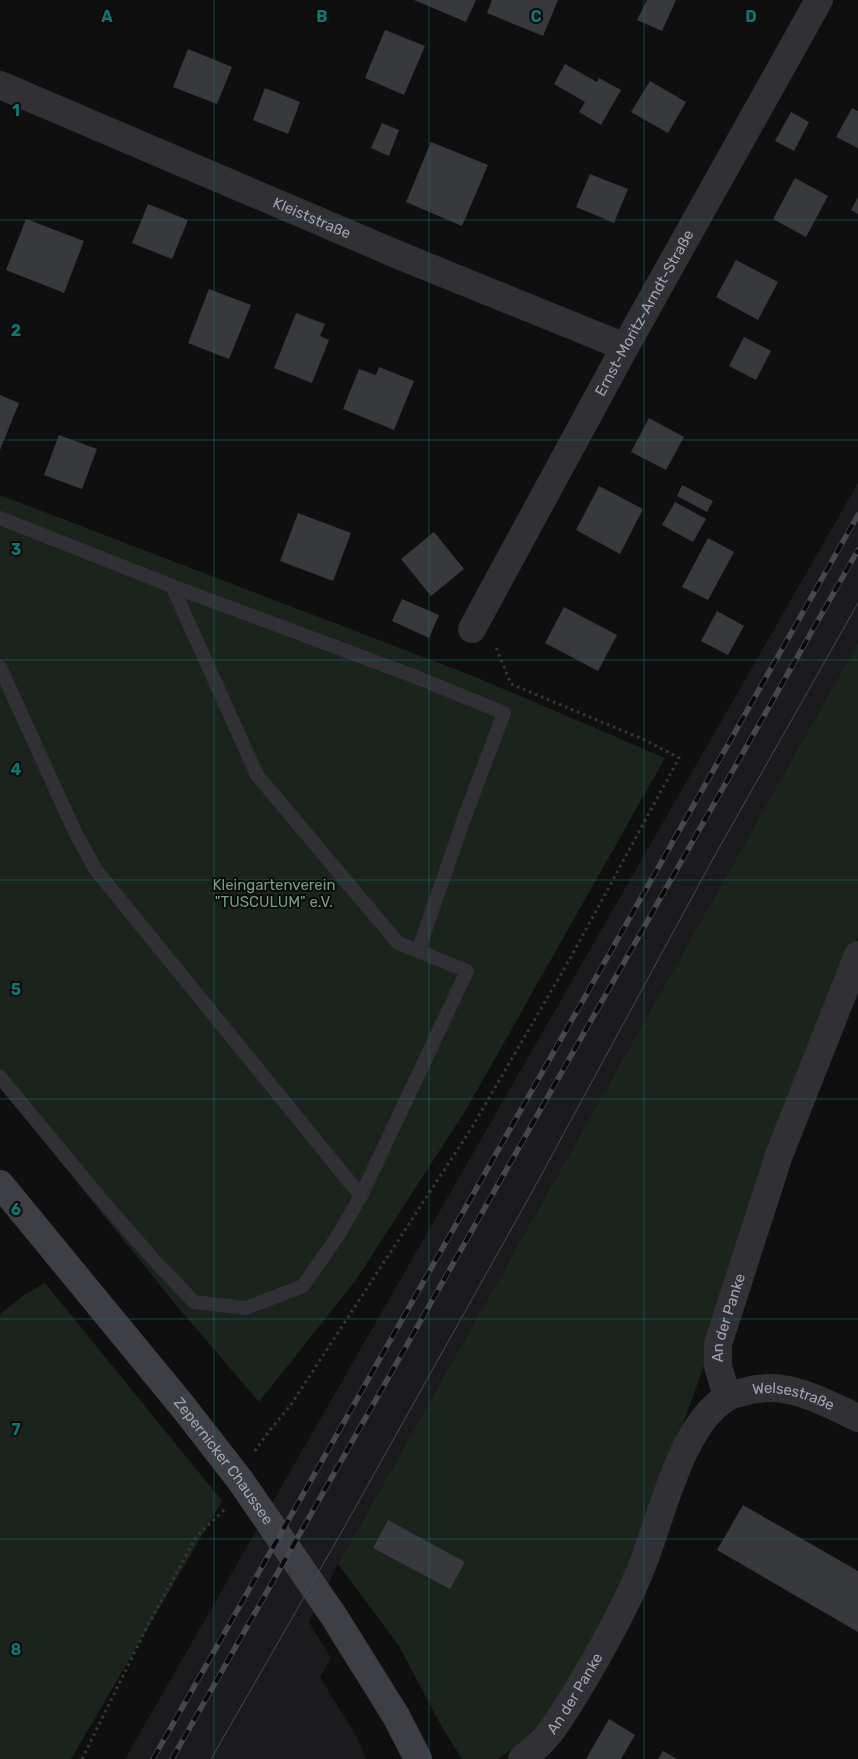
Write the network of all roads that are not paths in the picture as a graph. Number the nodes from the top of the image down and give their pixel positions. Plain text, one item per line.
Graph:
1 (819, 0) edge
2 (0, 85) edge
3 (625, 348) junction
4 (0, 518) edge
5 (172, 586) junction
6 (472, 629) road end
7 (0, 667) edge
8 (418, 952) junction
9 (858, 955) edge
10 (0, 1077) edge
11 (0, 1184) edge
12 (362, 1196) junction
13 (727, 1397) junction
14 (858, 1418) edge
15 (418, 1759) edge
16 (522, 1759) edge

1 - 3 street, Ernst-Moritz-Arndt-Straße
2 - 3 street, Kleiststraße
3 - 6 street, Ernst-Moritz-Arndt-Straße
4 - 5 lane
5 - 8 lane
5 - 8 lane
7 - 12 lane
8 - 12 lane
9 - 13 street, An der Panke
10 - 12 lane
11 - 15 main road, Zepernicker Chaussee
13 - 14 street, Welsestraße
13 - 16 street, An der Panke

